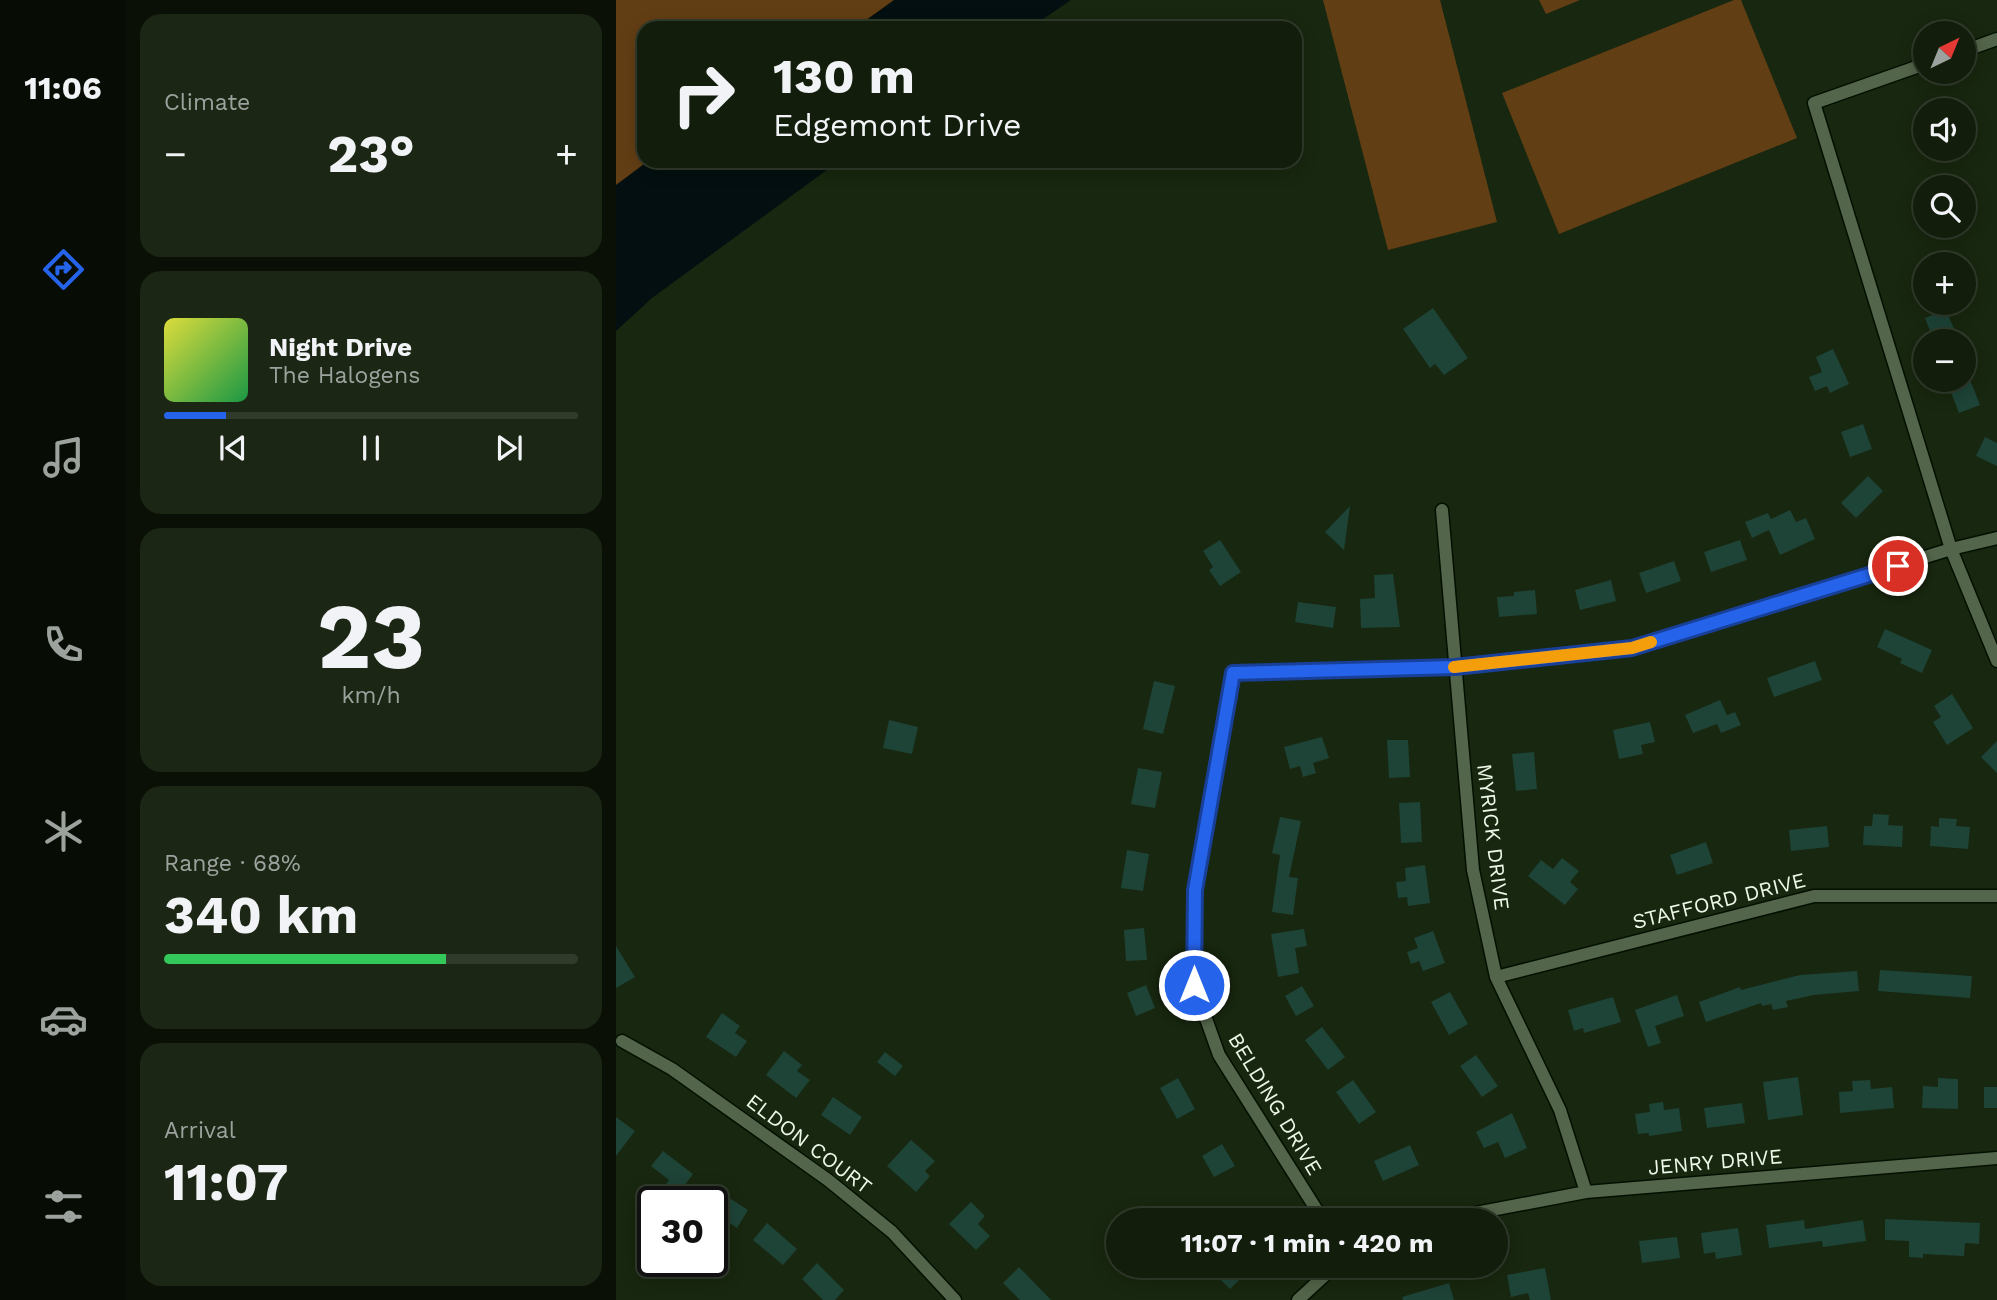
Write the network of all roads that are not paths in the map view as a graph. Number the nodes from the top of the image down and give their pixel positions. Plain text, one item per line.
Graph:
1 (1997, 39) edge
2 (1976, 47) edge
3 (1913, 68) edge
4 (1442, 510) dead end
5 (1997, 538) edge
6 (1951, 549) junction
7 (1997, 661) edge
8 (1455, 667) junction
9 (1997, 896) edge
10 (1496, 977) junction
11 (622, 1041) dead end
12 (1997, 1158) edge
13 (1586, 1192) junction
14 (1315, 1208) edge
15 (1502, 1208) edge
16 (1322, 1278) edge
17 (955, 1300) edge
18 (1298, 1300) edge

1 - 2 street
3 - 6 street
4 - 8 street, MYRICK DRIVE
5 - 6 street
6 - 7 street
6 - 8 street
8 - 10 street, MYRICK DRIVE
8 - 14 street, BELDING DRIVE
9 - 10 street, STAFFORD DRIVE
10 - 13 street, MYRICK DRIVE
11 - 17 street, ELDON COURT
12 - 13 street, JENRY DRIVE
13 - 15 street, JENRY DRIVE
16 - 18 street

